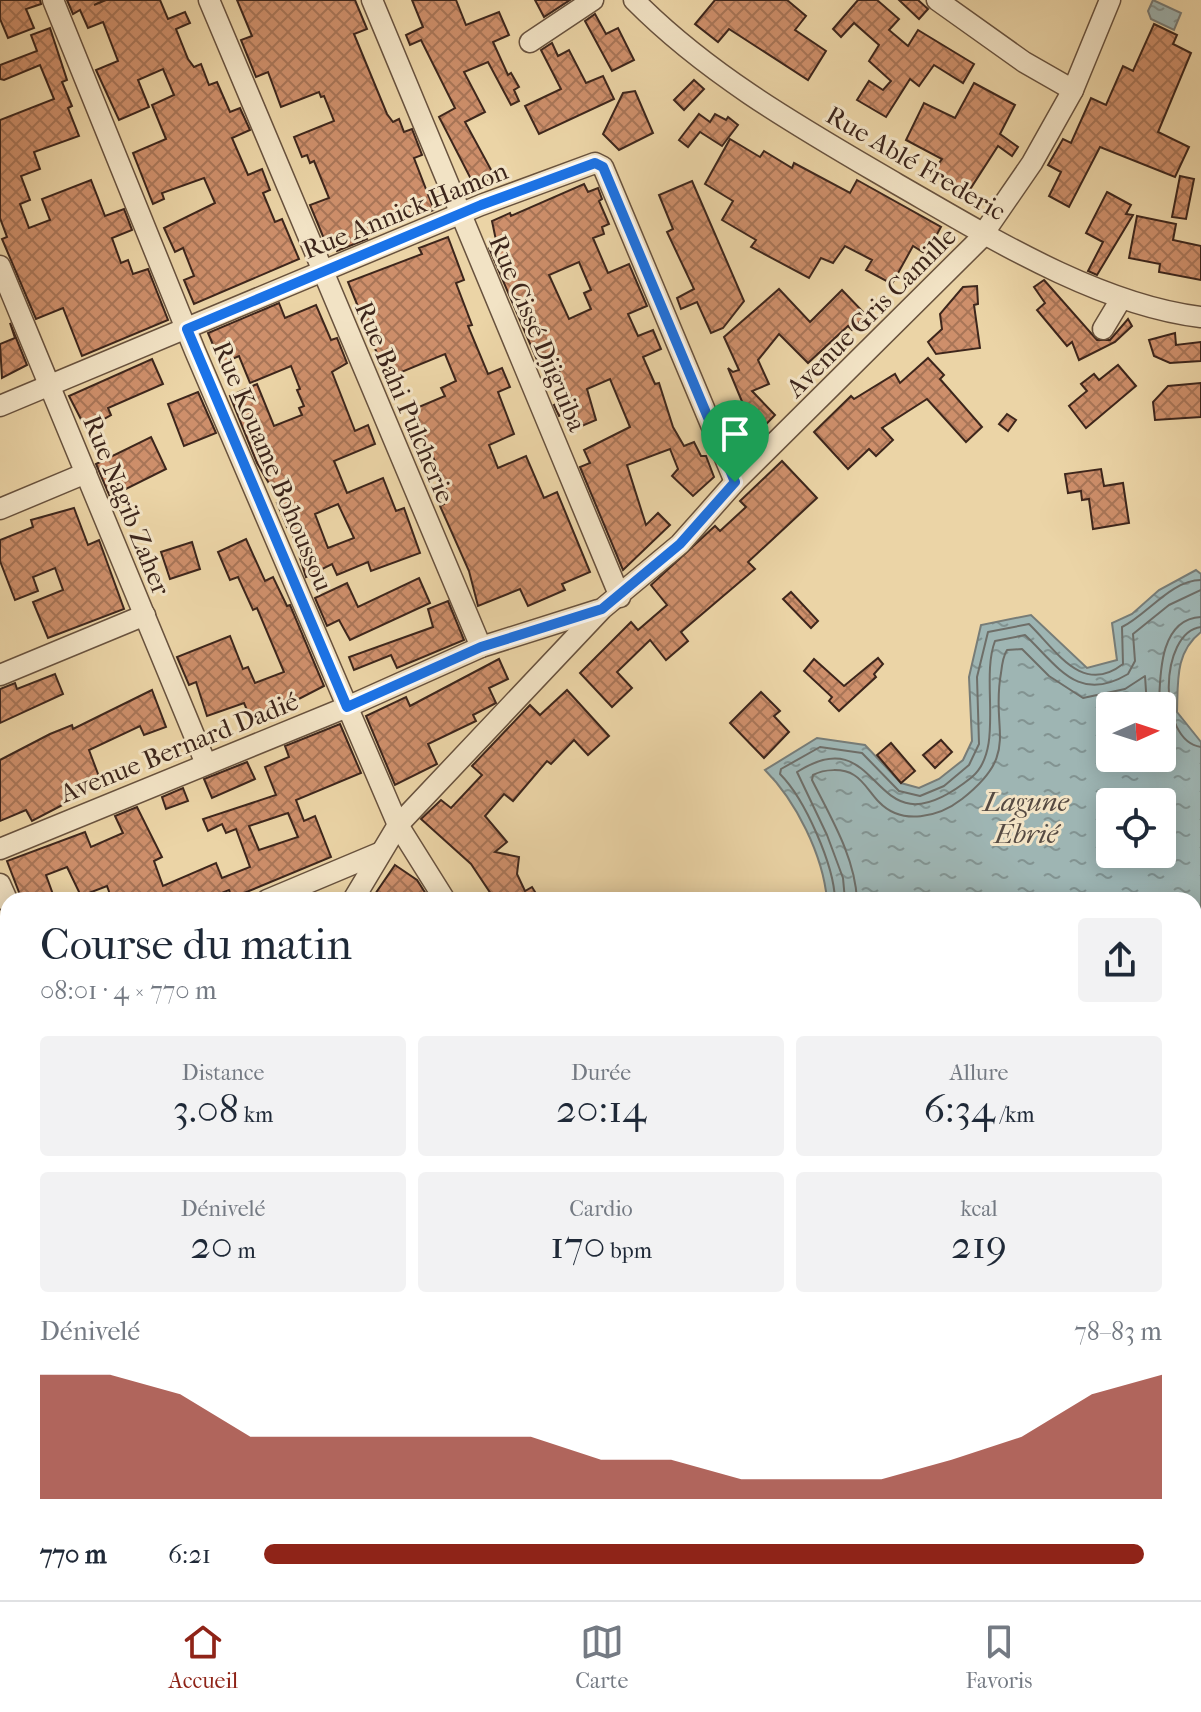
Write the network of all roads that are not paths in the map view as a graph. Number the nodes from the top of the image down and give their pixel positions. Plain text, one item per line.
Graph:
1 (53, 0) edge
2 (209, 0) edge
3 (372, 0) edge
4 (593, 0) edge
5 (634, 0) edge
6 (937, 0) edge
7 (1110, 0) edge
8 (530, 42) dead end
9 (1073, 90) junction
10 (461, 214) junction
11 (984, 234) junction
12 (0, 266) edge
13 (321, 272) junction
14 (1121, 299) junction
15 (1201, 317) edge
16 (187, 329) junction
17 (1103, 329) dead end
18 (50, 385) junction
19 (0, 406) edge
20 (86, 473) junction
21 (735, 482) junction
22 (0, 509) edge
23 (620, 597) junction
24 (602, 609) junction
25 (145, 615) junction
26 (481, 647) junction
27 (0, 675) edge
28 (347, 707) junction
29 (206, 764) junction
30 (398, 825) junction
31 (0, 849) edge
32 (379, 853) junction
33 (286, 892) edge
34 (357, 892) edge
35 (440, 892) edge

1 - 16 street, Rue Kouame Bohoussou
2 - 13 street, Rue Bahi Pulcherie
3 - 10 street, Rue Cissé Djiguiba
4 - 8 street
5 - 11 street, Rue Ablé Frederic
6 - 9 street
7 - 9 street, Avenue Gris Camille
9 - 11 street, Avenue Gris Camille
10 - 13 street, Rue Annick Hamon
10 - 21 street, Rue Annick Hamon
10 - 23 street, Rue Cissé Djiguiba
11 - 14 street, Rue Ablé Frederic
11 - 21 street, Avenue Gris Camille
12 - 18 street, Rue Nagib Zaher
13 - 16 street, Rue Annick Hamon
13 - 26 street, Rue Bahi Pulcherie
14 - 15 street, Rue Ablé Frederic
14 - 17 street
16 - 18 street, Rue Annick Hamon
16 - 28 street, Rue Kouame Bohoussou
18 - 19 street, Rue Annick Hamon
18 - 20 street, Rue Nagib Zaher
20 - 22 street
20 - 25 street, Rue Nagib Zaher
21 - 23 street, Avenue Gris Camille
23 - 24 street, Avenue Gris Camille
24 - 26 street, Avenue Bernard Dadié
24 - 30 street, Avenue Gris Camille
25 - 27 street
25 - 29 street, Rue Nagib Zaher
26 - 28 street, Avenue Bernard Dadié
28 - 29 street, Avenue Bernard Dadié
28 - 30 street, Rue Kouame Bohoussou
29 - 31 street, Avenue Bernard Dadié
30 - 32 street, Avenue Gris Camille
30 - 35 street, Rue Kouame Bohoussou
32 - 33 street
32 - 34 street, Avenue Gris Camille

